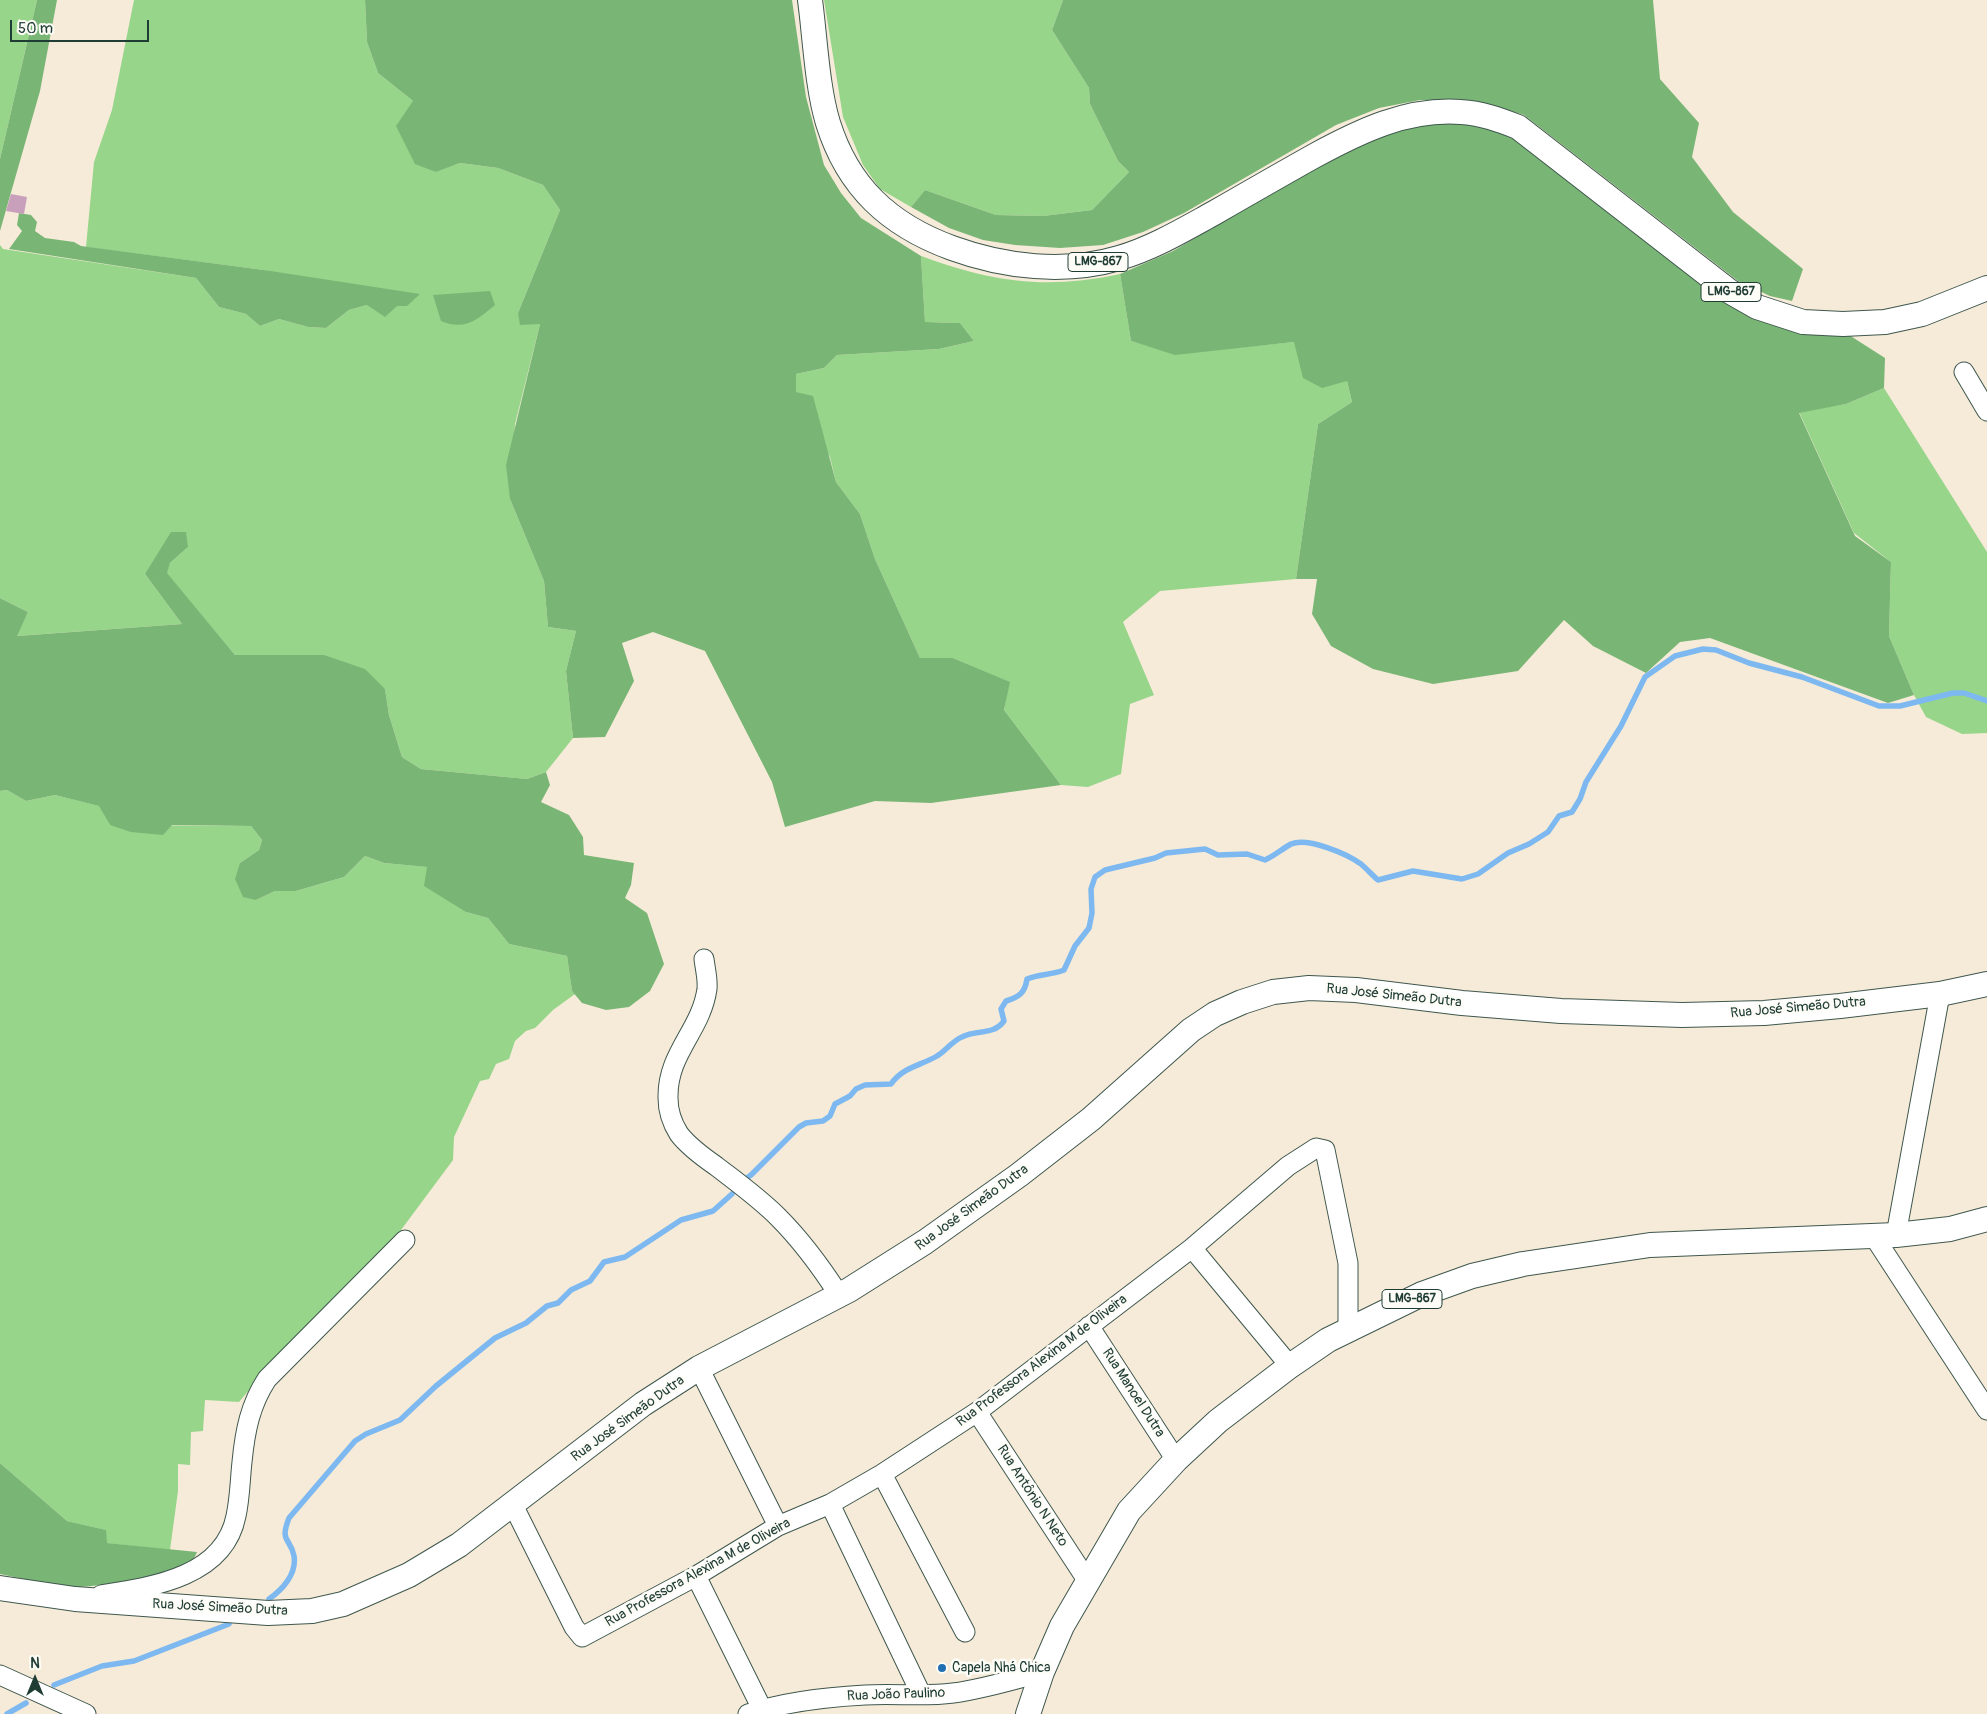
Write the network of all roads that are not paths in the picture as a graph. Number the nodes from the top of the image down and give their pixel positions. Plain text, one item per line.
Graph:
1 (810, 0) edge
2 (1987, 288) edge
3 (1964, 372) dead end
4 (1987, 411) edge
5 (704, 958) dead end
6 (1987, 984) edge
7 (1940, 994) junction
8 (1987, 1219) edge
9 (1885, 1235) junction
10 (405, 1240) dead end
11 (1192, 1248) junction
12 (839, 1295) junction
13 (1089, 1326) junction
14 (1348, 1330) junction
15 (1290, 1366) junction
16 (699, 1368) junction
17 (1987, 1410) edge
18 (977, 1412) junction
19 (1176, 1460) junction
20 (882, 1474) junction
21 (830, 1504) junction
22 (513, 1505) junction
23 (778, 1526) junction
24 (696, 1576) junction
25 (1087, 1580) junction
26 (0, 1588) edge
27 (75, 1599) junction
28 (965, 1632) dead end
29 (1042, 1672) junction
30 (0, 1675) edge
31 (921, 1694) junction
32 (755, 1712) edge
33 (86, 1714) edge
34 (1028, 1714) edge

1 - 2 main road, LMG-867
3 - 4 street
5 - 12 street
6 - 7 main road, Rua José Simeão Dutra
7 - 9 street
7 - 12 main road, Rua José Simeão Dutra
8 - 9 main road, LMG-867
9 - 14 main road, LMG-867
9 - 17 street
10 - 27 street
11 - 13 street, Rua Professora Alexina M de Oliveira
11 - 14 street, Rua Professora Alexina M de Oliveira
11 - 15 street
12 - 16 main road, Rua José Simeão Dutra
13 - 18 street, Rua Professora Alexina M de Oliveira
13 - 19 street, Rua Manoel Dutra
14 - 15 main road, LMG-867
15 - 19 main road, LMG-867
16 - 22 main road, Rua José Simeão Dutra
16 - 23 street
18 - 20 street, Rua Professora Alexina M de Oliveira
18 - 25 street, Rua Antônio N Neto
19 - 25 main road, LMG-867
20 - 21 street, Rua Professora Alexina M de Oliveira
20 - 28 street
21 - 23 street, Rua Professora Alexina M de Oliveira
21 - 31 street
22 - 24 street, Rua Professora Alexina M de Oliveira
22 - 27 main road, Rua José Simeão Dutra
23 - 24 street, Rua Professora Alexina M de Oliveira
24 - 32 street
25 - 29 main road, LMG-867
26 - 27 main road, Rua José Simeão Dutra
29 - 31 street, Rua João Paulino
29 - 34 main road, LMG-867
30 - 33 street
31 - 32 street, Rua João Paulino

